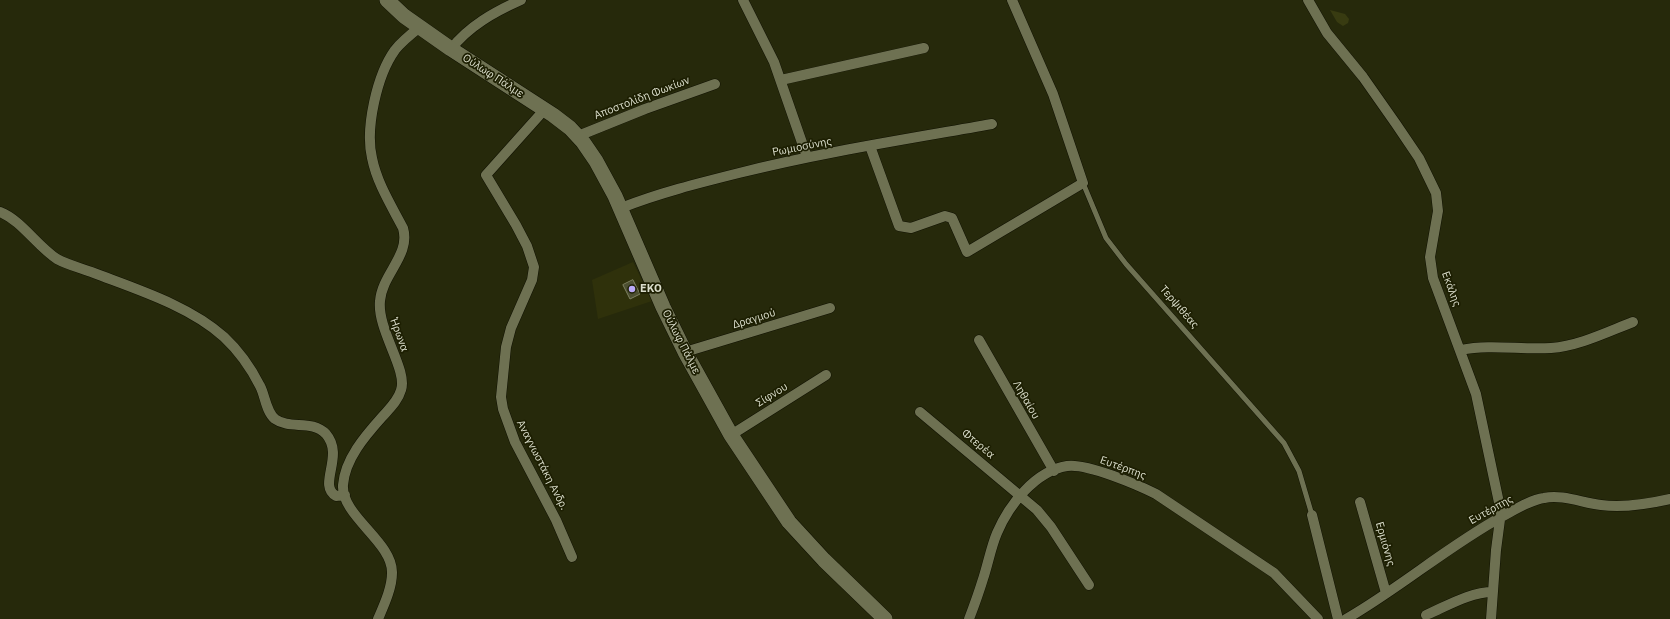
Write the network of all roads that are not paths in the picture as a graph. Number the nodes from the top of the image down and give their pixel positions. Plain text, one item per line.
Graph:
1 (387, 0) edge
2 (521, 0) edge
3 (743, 0) edge
4 (1012, 0) edge
5 (1308, 0) edge
6 (420, 27) junction
7 (924, 48) dead end
8 (451, 49) junction
9 (781, 80) junction
10 (715, 84) dead end
11 (545, 109) junction
12 (992, 124) dead end
13 (578, 136) junction
14 (870, 146) junction
15 (806, 157) junction
16 (1083, 183) junction
17 (620, 208) junction
18 (0, 212) edge
19 (830, 308) dead end
20 (1633, 322) dead end
21 (979, 340) dead end
22 (1461, 350) junction
23 (684, 352) junction
24 (826, 375) dead end
25 (920, 412) dead end
26 (731, 435) junction
27 (1054, 471) junction
28 (345, 495) junction
29 (1021, 495) junction
30 (1670, 499) edge
31 (1360, 502) dead end
32 (1312, 515) joint
33 (1501, 517) junction
34 (572, 557) dead end
35 (1089, 585) dead end
36 (1493, 592) junction
37 (1386, 593) junction
38 (1426, 615) dead end
39 (378, 619) edge
40 (884, 619) edge
41 (969, 619) edge
42 (1318, 619) edge
43 (1338, 619) edge
44 (1346, 619) edge
45 (1491, 619) edge

1 - 6 street, Ούλωφ Πάλμε
2 - 8 street
3 - 9 street
4 - 16 street, Τερψιθέας
5 - 22 street, Εκάλης
6 - 8 street, Ούλωφ Πάλμε
6 - 28 street, Ήρωνα
7 - 9 street
8 - 11 street, Ούλωφ Πάλμε
9 - 15 street
10 - 13 street, Αποστολίδη Φωκίων
11 - 13 street, Ούλωφ Πάλμε
11 - 34 street, Αναγνωστάκη Ανδρ.
12 - 14 street, Ρωμιοσύνης
13 - 17 street, Ούλωφ Πάλμε
14 - 15 street, Ρωμιοσύνης
14 - 16 street
15 - 17 street, Ρωμιοσύνης
16 - 32 lane, Τερψιθέας
17 - 23 street, Ούλωφ Πάλμε
18 - 28 street
19 - 23 street, Δραγμού
20 - 22 street
21 - 27 street, Ληθαίου
22 - 33 street, Εκάλης
23 - 26 street, Ούλωφ Πάλμε
24 - 26 street, Σίφνου
25 - 29 street, Φτερέα
26 - 40 street, Ούλωφ Πάλμε
27 - 29 street, Ευτέρπης
27 - 42 street, Ευτέρπης
28 - 39 street
29 - 35 street, Φτερέα
29 - 41 street, Ευτέρπης
30 - 33 street, Ευτέρπης
31 - 37 street, Ερμιόνης
32 - 43 street, Τερψιθέας
33 - 36 street, Εκάλης
33 - 37 street, Ευτέρπης
36 - 38 street
36 - 45 street, Εκάλης
37 - 44 street, Ευτέρπης

